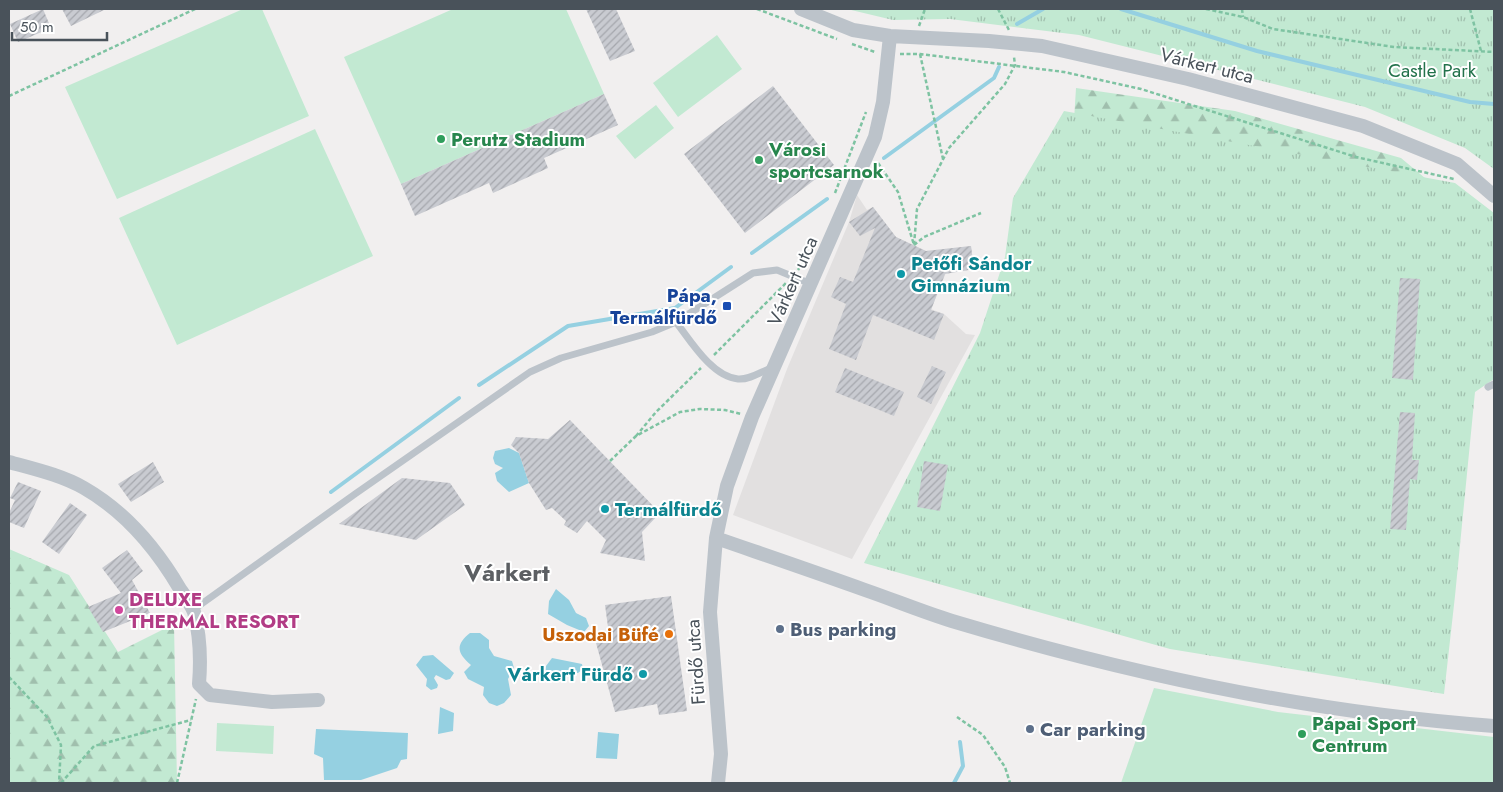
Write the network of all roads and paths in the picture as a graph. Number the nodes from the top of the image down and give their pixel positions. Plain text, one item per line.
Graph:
1 (195, 9) edge
2 (756, 9) edge
3 (801, 9) edge
4 (925, 9) edge
5 (998, 9) edge
6 (1206, 9) edge
7 (1242, 9) edge
8 (1470, 9) edge
9 (1243, 17) junction
10 (890, 36) junction
11 (919, 37) junction
12 (841, 40) dead end
13 (849, 43) dead end
14 (1014, 43) junction
15 (1481, 51) junction
16 (1494, 52) edge
17 (889, 54) junction
18 (920, 54) junction
19 (1015, 65) junction
20 (9, 96) edge
21 (868, 108) dead end
22 (869, 150) junction
23 (943, 160) junction
24 (1461, 184) dead end
25 (1494, 196) edge
26 (832, 200) dead end
27 (981, 214) dead end
28 (914, 245) junction
29 (814, 246) dead end
30 (794, 276) junction
31 (812, 284) junction
32 (676, 322) junction
33 (708, 362) junction
34 (775, 366) junction
35 (752, 417) junction
36 (636, 436) junction
37 (610, 461) dead end
38 (9, 462) edge
39 (716, 538) junction
40 (193, 610) junction
41 (9, 677) edge
42 (199, 684) junction
43 (318, 700) dead end
44 (957, 716) dead end
45 (191, 720) junction
46 (1494, 726) edge
47 (60, 783) edge
48 (177, 783) edge
49 (718, 783) edge
50 (1010, 783) edge

1 - 20 path
2 - 12 path
3 - 10 street, Várkert utca
4 - 11 path
5 - 14 path
6 - 9 path
7 - 9 path
8 - 15 path
9 - 15 path
10 - 11 street, Várkert utca
10 - 17 street, Várkert utca
11 - 14 street, Várkert utca
11 - 18 path
13 - 17 path
14 - 19 path
14 - 25 street, Várkert utca
15 - 16 path
17 - 18 path
17 - 22 street, Várkert utca
18 - 19 path
18 - 23 path
19 - 23 path
19 - 24 path
21 - 26 path
22 - 28 path
22 - 31 street, Várkert utca
23 - 28 path
27 - 28 path
29 - 30 path
30 - 31 lane
30 - 32 lane
30 - 33 path
31 - 34 street, Várkert utca
32 - 33 lane
32 - 40 lane
33 - 34 lane
33 - 36 path
34 - 35 street, Várkert utca
35 - 36 path
35 - 39 street, Várkert utca
36 - 37 path
38 - 40 street
39 - 46 street
39 - 49 street, Fürdő utca
40 - 42 street
41 - 47 path
42 - 43 street
42 - 45 path
44 - 50 path
45 - 47 path
45 - 48 path

